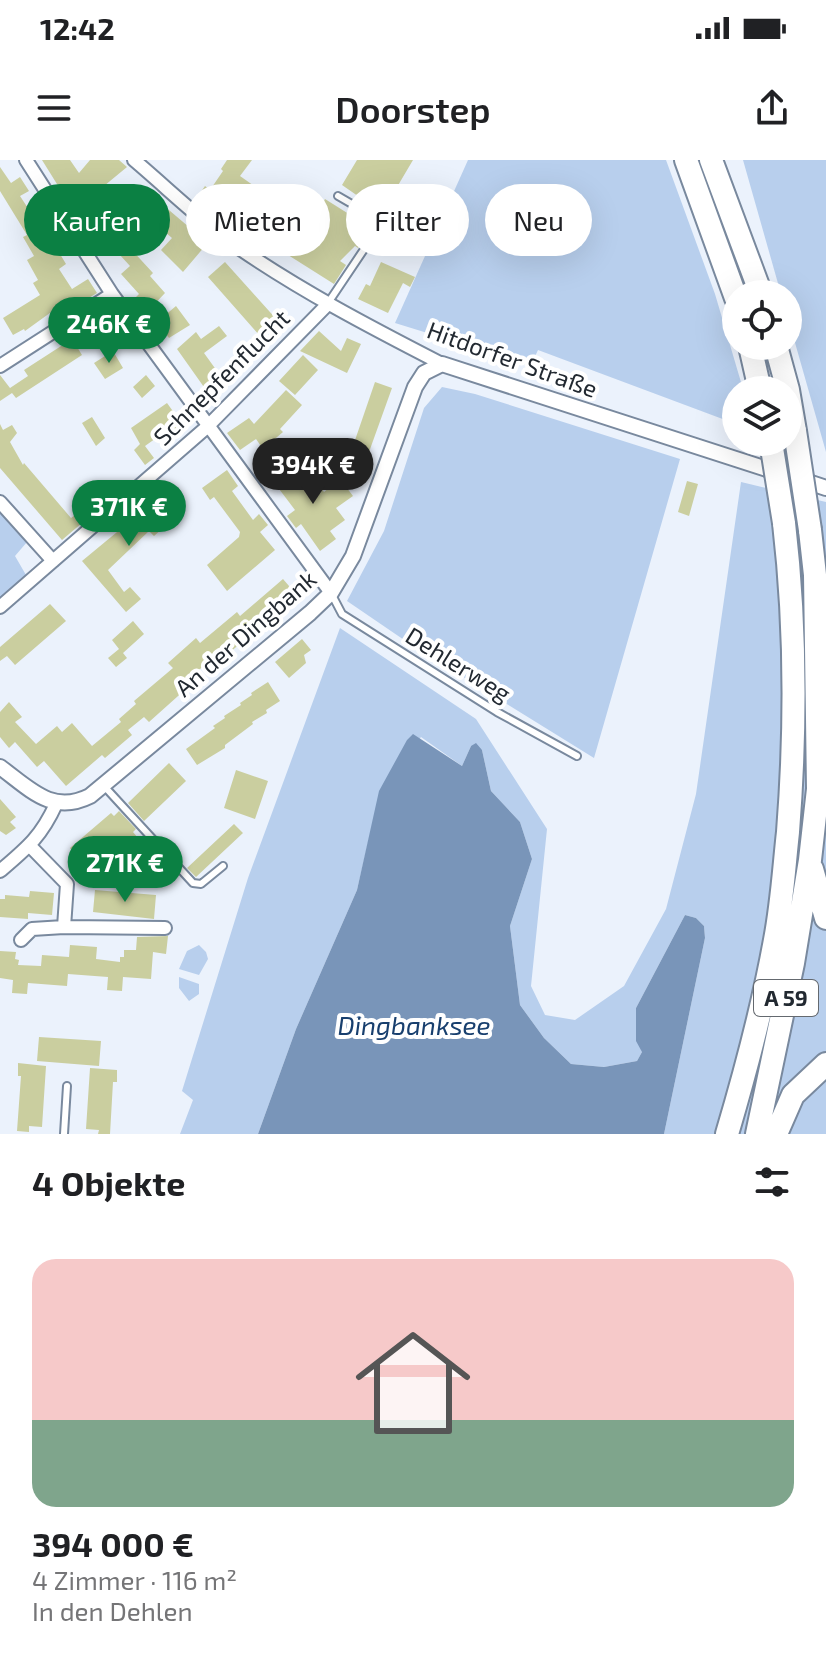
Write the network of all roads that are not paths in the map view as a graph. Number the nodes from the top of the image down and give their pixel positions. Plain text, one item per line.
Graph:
1 (26, 160) edge
2 (134, 160) edge
3 (686, 160) edge
4 (711, 160) edge
5 (338, 196) dead end
6 (729, 280) edge
7 (756, 280) edge
8 (112, 294) junction
9 (328, 304) junction
10 (442, 364) junction
11 (0, 366) edge
12 (207, 427) junction
13 (773, 456) edge
14 (799, 456) edge
15 (826, 488) edge
16 (0, 502) edge
17 (53, 561) junction
18 (331, 593) junction
19 (0, 607) edge
20 (577, 756) dead end
21 (0, 767) edge
22 (104, 786) junction
23 (56, 804) junction
24 (30, 846) junction
25 (810, 860) junction
26 (223, 866) dead end
27 (0, 871) edge
28 (826, 918) edge
29 (64, 927) junction
30 (108, 928) junction
31 (165, 928) dead end
32 (21, 940) dead end
33 (117, 941) dead end
34 (826, 1064) edge
35 (67, 1086) dead end
36 (64, 1134) edge
37 (727, 1134) edge
38 (757, 1134) edge
39 (776, 1134) edge

1 - 8 street
2 - 9 street, Hitdorfer Straße
3 - 6 highway
4 - 7 highway
5 - 9 lane
8 - 11 street
8 - 12 street
9 - 10 street, Hitdorfer Straße
9 - 12 street, Schnepfenflucht
10 - 15 street, Hitdorfer Straße
10 - 18 street, An der Dingbank
12 - 17 street, Schnepfenflucht
12 - 18 street
13 - 37 highway, A 59, bridge
14 - 25 highway, A 59, bridge
16 - 17 street
17 - 19 street, Schnepfenflucht
18 - 20 lane, Dehlerweg
18 - 22 street, An der Dingbank
21 - 23 street
22 - 23 street, An der Dingbank
22 - 26 lane
23 - 24 street
24 - 27 street
24 - 29 street
25 - 28 highway
25 - 38 highway, A 59
29 - 30 street
29 - 32 street
30 - 31 street
30 - 33 street
34 - 39 highway
35 - 36 lane

